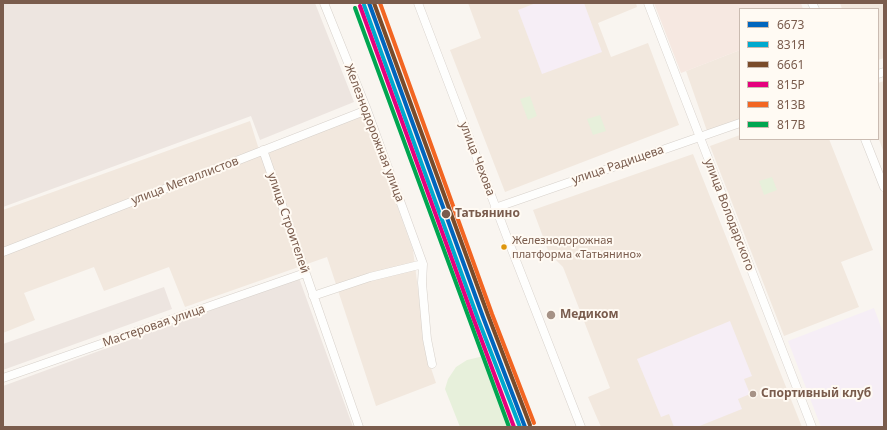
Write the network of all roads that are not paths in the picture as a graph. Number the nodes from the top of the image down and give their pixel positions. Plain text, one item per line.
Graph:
1 (324, 3) edge
2 (418, 3) edge
3 (648, 3) edge
4 (367, 110) junction
5 (739, 123) edge
6 (699, 137) junction
7 (865, 140) edge
8 (263, 150) junction
9 (884, 187) edge
10 (496, 208) junction
11 (3, 252) edge
12 (423, 264) junction
13 (305, 273) junction
14 (313, 296) junction
15 (432, 364) dead end
16 (3, 378) edge
17 (359, 427) edge
18 (581, 427) edge
19 (812, 427) edge

1 - 4 street, Железнодорожная улица
2 - 10 street, улица Чехова
3 - 6 street, улица Володарского
4 - 8 street, улица Металлистов
4 - 12 street, Железнодорожная улица
5 - 6 street, улица Радищева
6 - 10 street, улица Радищева
6 - 19 street, улица Володарского
7 - 9 street
8 - 11 street, улица Металлистов
8 - 13 street, улица Строителей
10 - 18 street, улица Чехова
12 - 14 street
12 - 15 street, Железнодорожная улица
13 - 14 street, улица Строителей
13 - 16 street, Мастеровая улица
14 - 17 street

